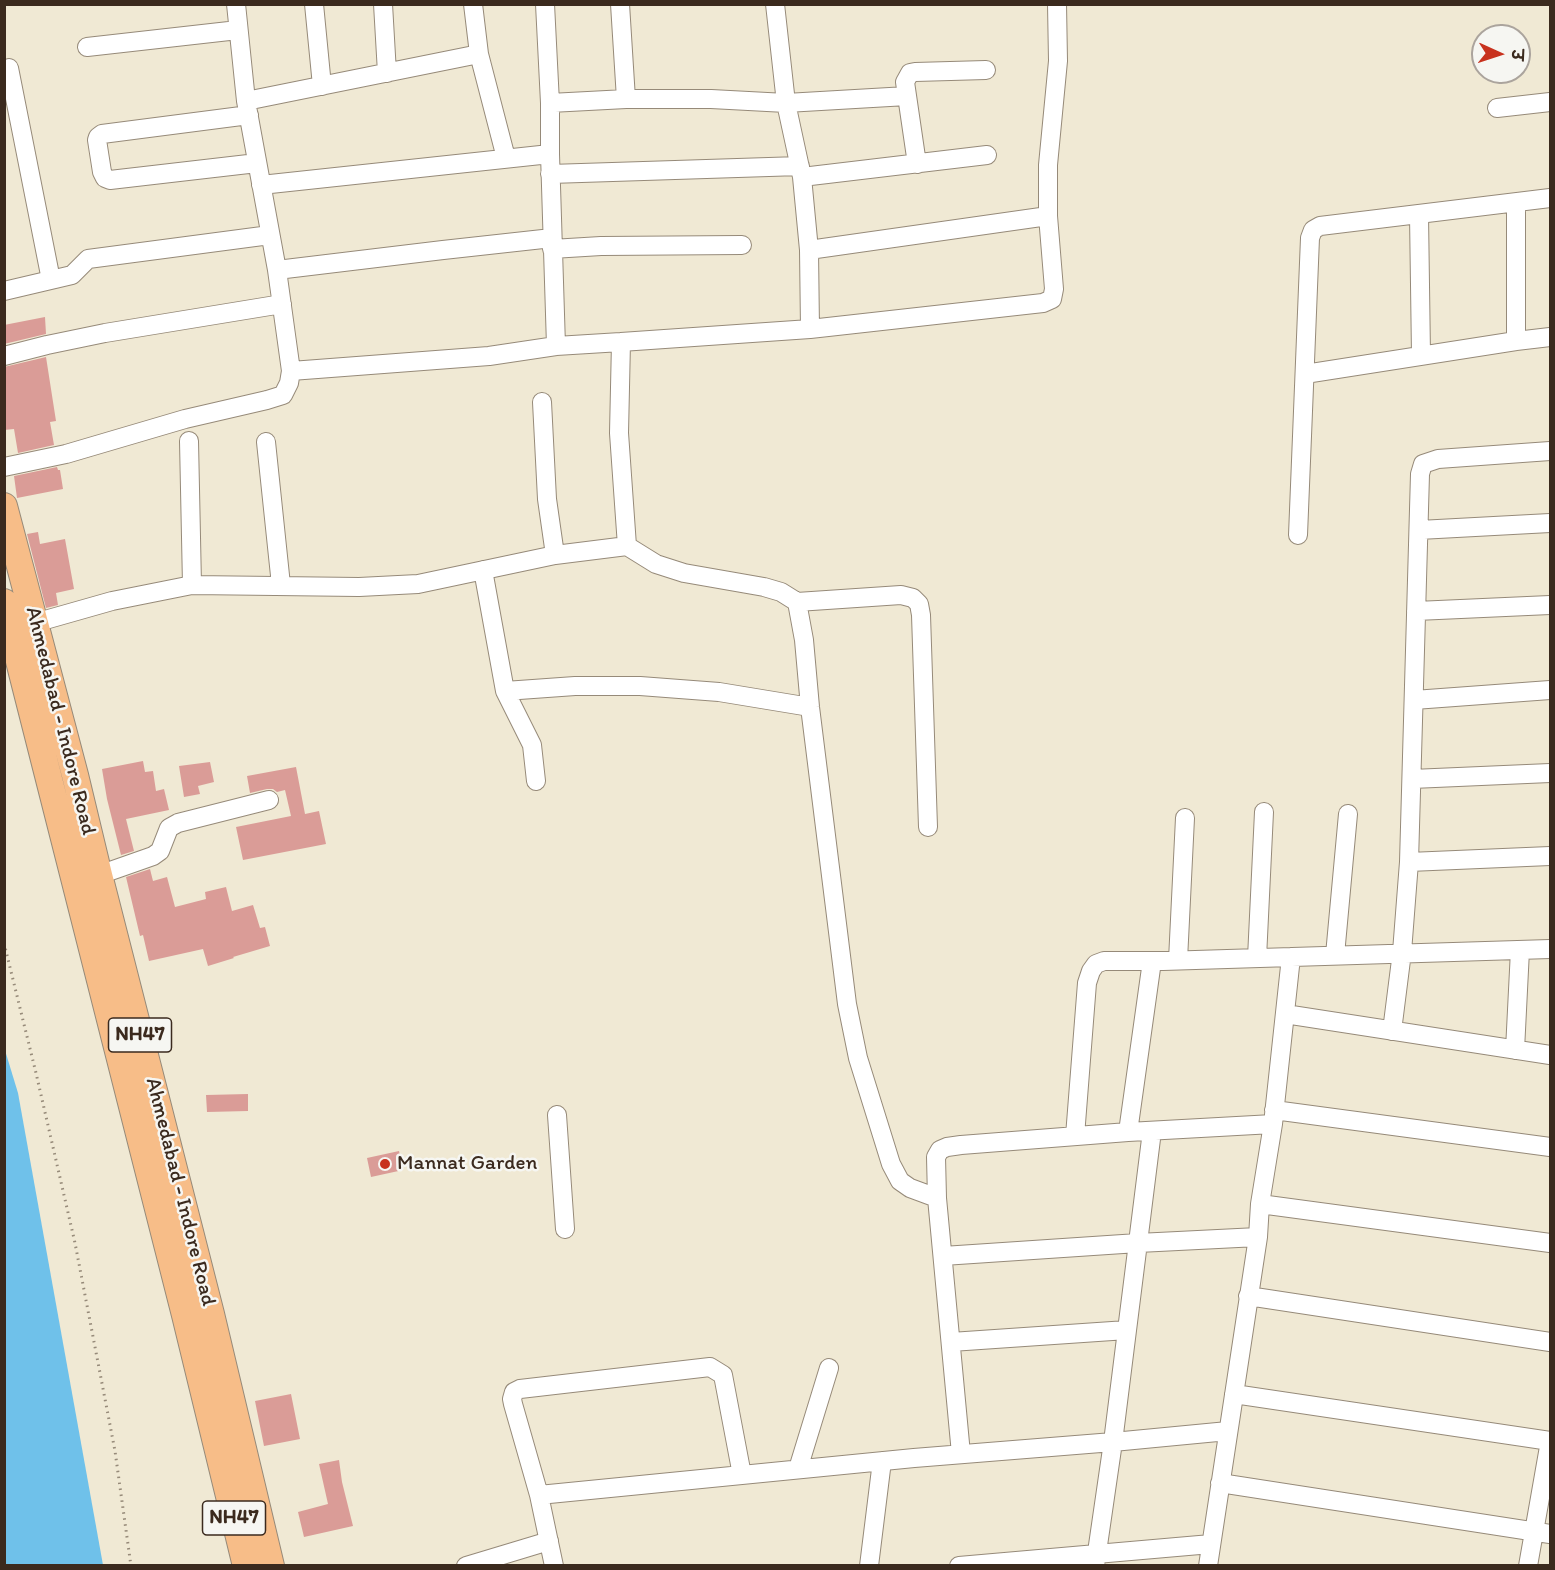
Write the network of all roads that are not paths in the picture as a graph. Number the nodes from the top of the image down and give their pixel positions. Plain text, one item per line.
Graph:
1 (236, 4) edge
2 (314, 4) edge
3 (383, 4) edge
4 (472, 4) edge
5 (545, 4) edge
6 (620, 4) edge
7 (774, 4) edge
8 (1057, 4) edge
9 (238, 30) junction
10 (87, 47) dead end
11 (479, 54) junction
12 (9, 68) dead end
13 (986, 70) dead end
14 (387, 73) junction
15 (322, 86) junction
16 (907, 96) junction
17 (626, 99) junction
18 (1551, 102) edge
19 (550, 103) junction
20 (786, 103) junction
21 (247, 108) junction
22 (1497, 108) dead end
23 (550, 154) junction
24 (987, 155) dead end
25 (506, 158) junction
26 (257, 163) junction
27 (916, 164) junction
28 (801, 171) junction
29 (550, 174) junction
30 (261, 185) junction
31 (1551, 198) edge
32 (1516, 203) junction
33 (1419, 214) junction
34 (1048, 216) junction
35 (270, 235) junction
36 (552, 244) junction
37 (742, 245) dead end
38 (809, 250) junction
39 (277, 270) junction
40 (51, 280) junction
41 (4, 291) edge
42 (282, 304) junction
43 (810, 329) junction
44 (1551, 338) edge
45 (1516, 341) junction
46 (621, 342) junction
47 (556, 346) junction
48 (1421, 355) junction
49 (4, 356) edge
50 (291, 370) junction
51 (1305, 374) junction
52 (542, 402) dead end
53 (189, 441) dead end
54 (266, 442) dead end
55 (1551, 452) edge
56 (4, 467) edge
57 (4, 506) edge
58 (1551, 523) edge
59 (1419, 530) junction
60 (1298, 535) dead end
61 (627, 546) junction
62 (555, 555) junction
63 (483, 570) junction
64 (192, 585) junction
65 (281, 585) junction
66 (4, 602) edge
67 (796, 602) junction
68 (1551, 605) edge
69 (1416, 611) junction
70 (35, 623) junction
71 (11, 630) junction
72 (1551, 690) edge
73 (505, 691) junction
74 (1414, 700) junction
75 (810, 707) junction
76 (1551, 773) edge
77 (1412, 779) junction
78 (536, 781) dead end
79 (269, 800) dead end
80 (1264, 812) dead end
81 (1348, 814) dead end
82 (1185, 818) dead end
83 (928, 828) dead end
84 (1551, 856) edge
85 (1409, 862) junction
86 (99, 875) junction
87 (1551, 949) edge
88 (1520, 950) junction
89 (1402, 952) junction
90 (1335, 955) junction
91 (1291, 957) junction
92 (1257, 958) junction
93 (1178, 960) junction
94 (1152, 961) junction
95 (1285, 1014) junction
96 (1392, 1031) junction
97 (1515, 1050) junction
98 (1551, 1055) edge
99 (557, 1115) dead end
100 (1274, 1117) junction
101 (1152, 1131) junction
102 (1128, 1132) junction
103 (1075, 1136) junction
104 (1551, 1147) edge
105 (937, 1198) junction
106 (1260, 1204) junction
107 (565, 1229) dead end
108 (1258, 1237) junction
109 (1138, 1242) junction
110 (1551, 1243) edge
111 (942, 1256) junction
112 (1248, 1296) junction
113 (1127, 1330) junction
114 (951, 1342) junction
115 (1551, 1342) edge
116 (829, 1368) dead end
117 (1234, 1394) junction
118 (1228, 1431) junction
119 (1551, 1441) edge
120 (1113, 1442) junction
121 (961, 1454) junction
122 (882, 1461) junction
123 (798, 1469) junction
124 (742, 1475) junction
125 (1220, 1483) junction
126 (538, 1495) junction
127 (1543, 1533) edge
128 (549, 1541) junction
129 (1210, 1544) junction
130 (1096, 1560) edge
131 (554, 1565) edge
132 (980, 1565) edge
133 (246, 1566) edge
134 (271, 1566) edge
135 (466, 1566) edge
136 (869, 1566) edge
137 (959, 1566) edge
138 (1208, 1566) edge
139 (1528, 1566) edge

1 - 9 street
2 - 15 street
3 - 14 street
4 - 11 street
5 - 19 street
6 - 17 street
7 - 20 street
8 - 34 street
9 - 10 street
9 - 21 street
11 - 14 street
11 - 25 street
12 - 40 street
13 - 16 street
14 - 15 street
15 - 21 street
16 - 20 street
16 - 27 street
17 - 19 street
17 - 20 street
18 - 22 street
19 - 23 street
20 - 28 street
21 - 26 street
21 - 26 street
23 - 25 street
23 - 29 street
24 - 27 street
25 - 30 street
26 - 30 street
27 - 28 street
28 - 29 street
28 - 38 street
29 - 36 street
30 - 35 street
31 - 32 street
32 - 33 street
32 - 45 street
33 - 48 street
33 - 51 street
34 - 38 street
34 - 43 street
35 - 39 street
35 - 40 street
36 - 37 street
36 - 39 street
36 - 47 street
38 - 43 street
39 - 42 street
40 - 41 street
42 - 49 street
42 - 50 street
43 - 46 street
44 - 45 street
45 - 48 street
46 - 47 street
46 - 61 street
47 - 50 street
48 - 51 street
50 - 56 street
51 - 60 street
52 - 62 street
53 - 64 street
54 - 65 street
55 - 59 street
57 - 70 highway, Ahmedabad - Indore Road / NH47
58 - 59 street
59 - 69 street
61 - 62 street
61 - 67 street
62 - 63 street
63 - 65 street
63 - 73 street
64 - 65 street
64 - 70 street
66 - 71 highway, Ahmedabad - Indore Road / NH47
67 - 75 street
67 - 83 street
68 - 69 street
69 - 74 street
70 - 71 street
70 - 86 highway, Ahmedabad - Indore Road / NH47
71 - 133 highway, Ahmedabad - Indore Road / NH47
72 - 74 street
73 - 75 street
73 - 78 street
74 - 77 street
75 - 105 street
76 - 77 street
77 - 85 street
79 - 86 street
80 - 92 street
81 - 90 street
82 - 93 street
84 - 85 street
85 - 89 street
86 - 134 highway, Ahmedabad - Indore Road / NH47
87 - 88 street
88 - 89 street
88 - 97 street
89 - 90 street
89 - 96 street
90 - 91 street
91 - 92 street
91 - 95 street
92 - 93 street
93 - 94 street
94 - 102 street
94 - 103 street
95 - 96 street
95 - 100 street
96 - 97 street
97 - 98 street
99 - 107 street
100 - 101 street
100 - 104 street
100 - 106 street
101 - 102 street
101 - 109 street
102 - 103 street
103 - 105 street
105 - 111 street
106 - 108 street
106 - 110 street
108 - 109 street
108 - 112 street
109 - 111 street
109 - 113 street
111 - 114 street
112 - 115 street
112 - 117 street
113 - 114 street
113 - 120 street
114 - 121 street
116 - 123 street
117 - 118 street
117 - 119 street
118 - 120 street
118 - 125 street
119 - 127 street
120 - 121 street
120 - 130 street
121 - 122 street
122 - 123 street
122 - 136 street
123 - 124 street
124 - 126 street
124 - 126 street
125 - 127 street
125 - 129 street
126 - 128 street
127 - 139 street
128 - 131 street
128 - 135 street
129 - 130 street
129 - 138 street
130 - 132 street
132 - 137 street

